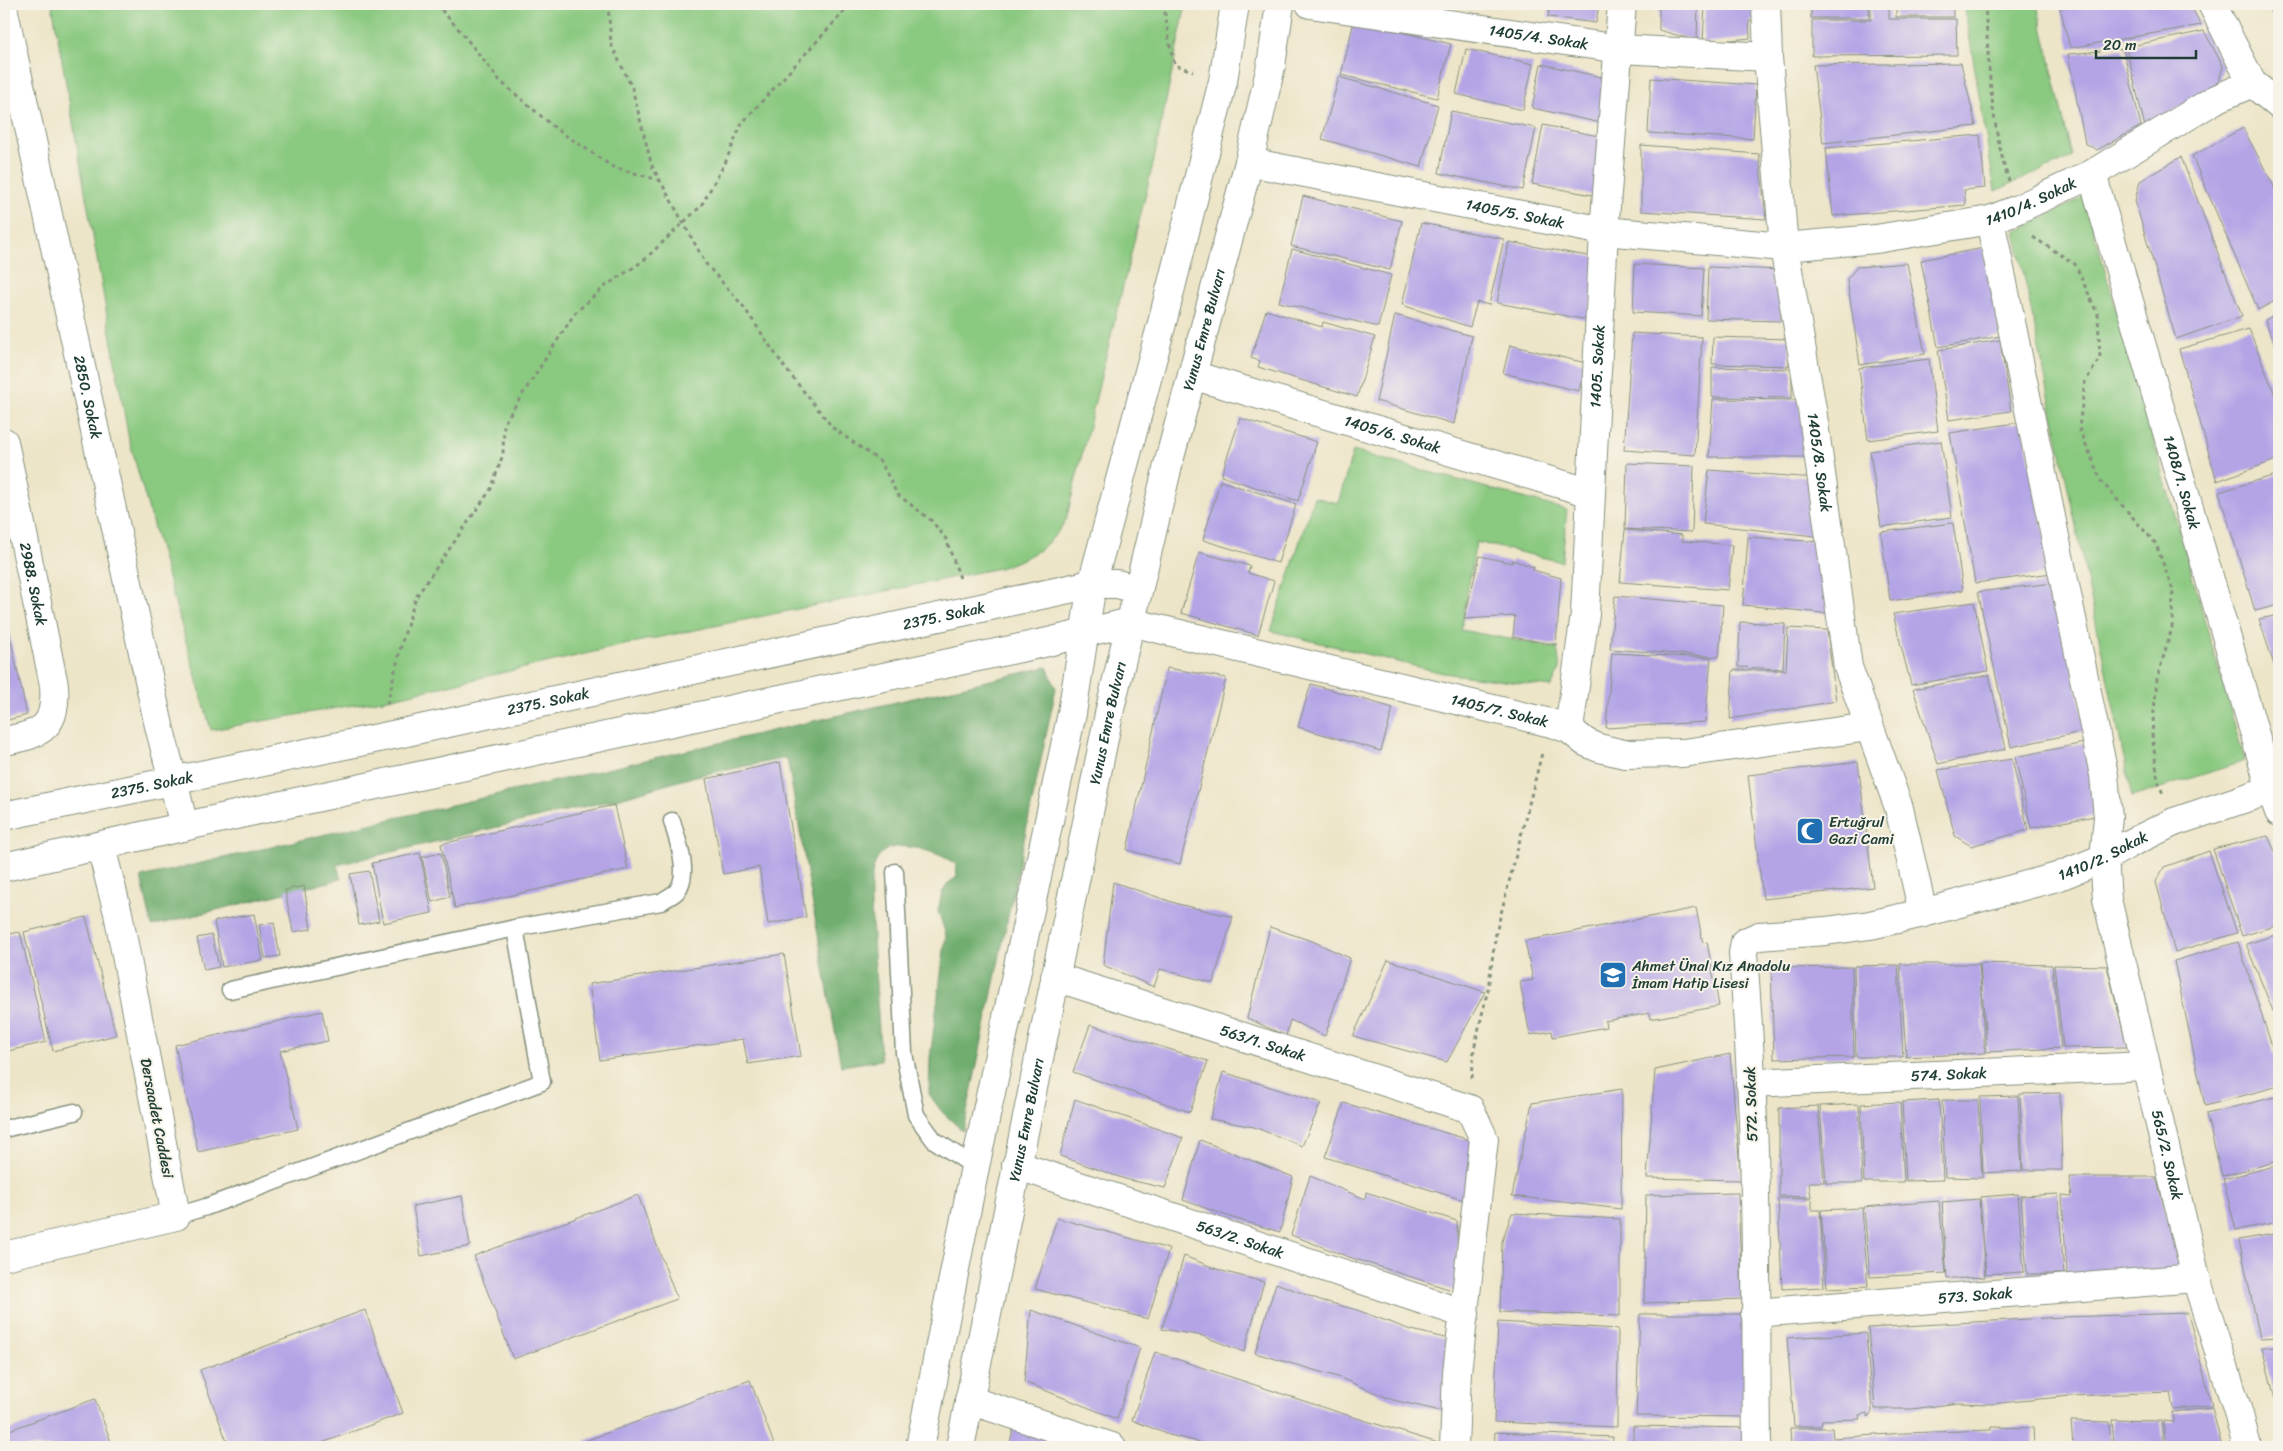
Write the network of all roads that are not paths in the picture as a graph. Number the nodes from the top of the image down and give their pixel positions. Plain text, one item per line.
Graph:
1 (1234, 4) edge
2 (1280, 4) edge
3 (1310, 4) edge
4 (1622, 4) edge
5 (1766, 4) edge
6 (2212, 4) edge
7 (4, 12) edge
8 (1620, 49) junction
9 (1768, 58) junction
10 (2252, 83) junction
11 (13, 95) edge
12 (2279, 104) edge
13 (1249, 162) junction
14 (2092, 174) junction
15 (1990, 220) junction
16 (1604, 231) junction
17 (1784, 247) junction
18 (1192, 375) junction
19 (4, 442) edge
20 (1591, 493) junction
21 (1092, 584) junction
22 (1137, 589) junction
23 (1130, 622) junction
24 (1084, 634) junction
25 (1560, 726) junction
26 (1869, 726) junction
27 (4, 742) edge
28 (173, 780) junction
29 (2276, 796) edge
30 (4, 816) edge
31 (672, 821) dead end
32 (184, 827) junction
33 (101, 847) junction
34 (2104, 858) junction
35 (4, 867) edge
36 (895, 872) dead end
37 (1923, 913) junction
38 (515, 928) junction
39 (1055, 977) junction
40 (230, 990) dead end
41 (2146, 1066) junction
42 (1750, 1083) junction
43 (74, 1112) dead end
44 (4, 1129) edge
45 (1016, 1165) junction
46 (975, 1167) junction
47 (176, 1216) junction
48 (4, 1256) edge
49 (2196, 1278) junction
50 (1755, 1313) junction
51 (1465, 1314) junction
52 (970, 1400) junction
53 (920, 1447) edge
54 (960, 1447) edge
55 (1112, 1447) edge
56 (1454, 1447) edge
57 (1757, 1447) edge
58 (2247, 1447) edge

1 - 21 street
2 - 13 street, Yunus Emre Bulvarı
3 - 8 street, 1405/4. Sokak
4 - 8 street, 1405. Sokak
5 - 9 street, 1405/8. Sokak
6 - 10 street
7 - 11 street, 2850. Sokak
8 - 9 street, 1405/4. Sokak
8 - 16 street, 1405. Sokak
9 - 17 street, 1405/8. Sokak
10 - 12 street
10 - 14 street, 1410/4. Sokak
11 - 28 street, 2850. Sokak
13 - 16 street, 1405/5. Sokak
13 - 18 street, Yunus Emre Bulvarı
14 - 15 street, 1410/4. Sokak
14 - 29 street, 1408/1. Sokak
15 - 17 street, 1410/4. Sokak
15 - 34 street, 565/2. Sokak
16 - 17 street, 1405/5. Sokak
16 - 20 street, 1405. Sokak
17 - 26 street, 1405/8. Sokak
18 - 20 street, 1405/6. Sokak
18 - 22 street, Yunus Emre Bulvarı
19 - 27 street, 2988. Sokak
20 - 25 street, 1405. Sokak
21 - 22 street, 2375. Sokak
21 - 24 street
21 - 28 street, 2375. Sokak
22 - 23 street, Yunus Emre Bulvarı
23 - 24 street
23 - 25 street, 1405/7. Sokak
23 - 39 street, Yunus Emre Bulvarı
24 - 32 street
24 - 46 street
25 - 26 street, 1405/7. Sokak
26 - 37 street, 1405/8. Sokak
28 - 30 street, 2375. Sokak
28 - 32 street, 2850. Sokak
29 - 34 street, 1410/2. Sokak
31 - 38 lane
32 - 33 street
33 - 35 street
33 - 47 street, Dersaadet Caddesi
34 - 37 street, 1410/2. Sokak
34 - 41 street, 565/2. Sokak
36 - 46 lane
37 - 42 street, 572. Sokak
38 - 40 lane
38 - 47 lane
39 - 45 street, Yunus Emre Bulvarı
39 - 51 street, 563/1. Sokak
41 - 42 street, 574. Sokak
41 - 49 street, 565/2. Sokak
42 - 50 street, 572. Sokak
43 - 44 lane
45 - 51 street, 563/2. Sokak
45 - 52 street, Yunus Emre Bulvarı
46 - 53 street
47 - 48 street
49 - 50 street, 573. Sokak
49 - 58 street, 565/2. Sokak
50 - 57 street, 572. Sokak
51 - 56 street
52 - 54 street, Yunus Emre Bulvarı
52 - 55 street

